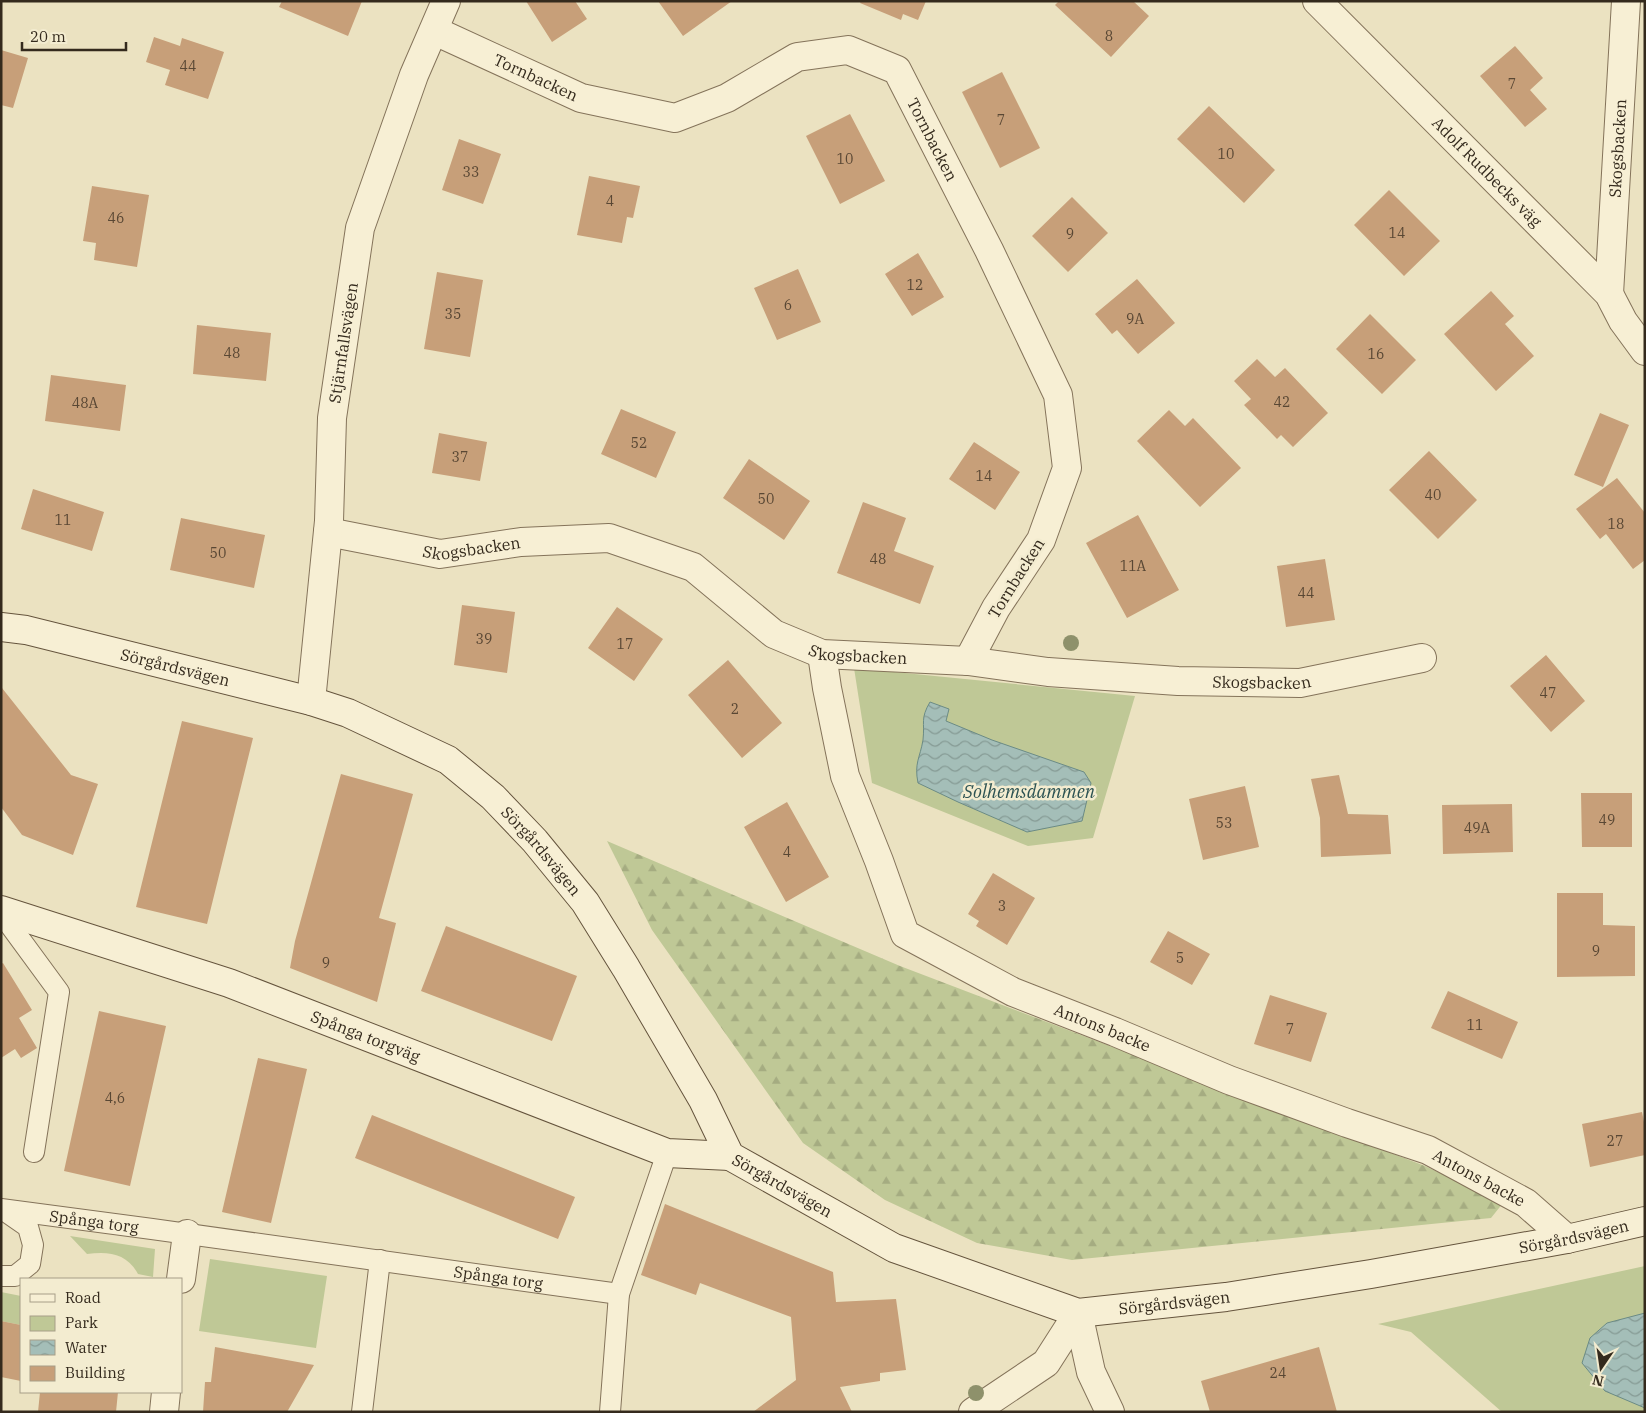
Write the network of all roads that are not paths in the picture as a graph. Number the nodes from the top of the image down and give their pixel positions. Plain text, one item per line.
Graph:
1 (446, 1) edge
2 (1317, 1) edge
3 (1626, 1) edge
4 (435, 30) junction
5 (1608, 294) junction
6 (1645, 351) edge
7 (328, 532) junction
8 (1, 627) edge
9 (822, 654) junction
10 (1422, 658) dead end
11 (968, 661) junction
12 (311, 701) junction
13 (1, 911) edge
14 (34, 1152) dead end
15 (667, 1153) junction
16 (730, 1156) junction
17 (2, 1209) edge
18 (1645, 1221) edge
19 (187, 1234) junction
20 (1567, 1239) junction
21 (380, 1260) junction
22 (1, 1276) edge
23 (180, 1278) edge
24 (619, 1294) junction
25 (1078, 1313) junction
26 (166, 1393) edge
27 (164, 1412) edge
28 (362, 1412) edge
29 (610, 1412) edge
30 (973, 1412) edge
31 (1110, 1412) edge

1 - 4 street, Stjärnfallsvägen
2 - 5 street, Adolf Rudbecks väg
3 - 5 street, Skogsbacken
4 - 7 street, Stjärnfallsvägen
4 - 11 street, Tornbacken
5 - 6 street, Adolf Rudbecks väg
7 - 9 street, Skogsbacken
7 - 12 street, Stjärnfallsvägen
8 - 12 street, Sörgårdsvägen
9 - 11 street, Skogsbacken
9 - 20 street, Antons backe
10 - 11 street, Skogsbacken
12 - 16 street, Sörgårdsvägen
13 - 14 lane
13 - 15 street, Spånga torgväg
15 - 16 street, Spånga torgväg
15 - 24 lane
16 - 25 street, Sörgårdsvägen
17 - 19 lane, Spånga torg
17 - 22 lane
18 - 20 street, Sörgårdsvägen
19 - 21 lane, Spånga torg
19 - 23 street
20 - 25 street, Sörgårdsvägen
21 - 24 lane, Spånga torg
21 - 28 lane
24 - 29 lane
25 - 30 street
25 - 31 street
26 - 27 street

